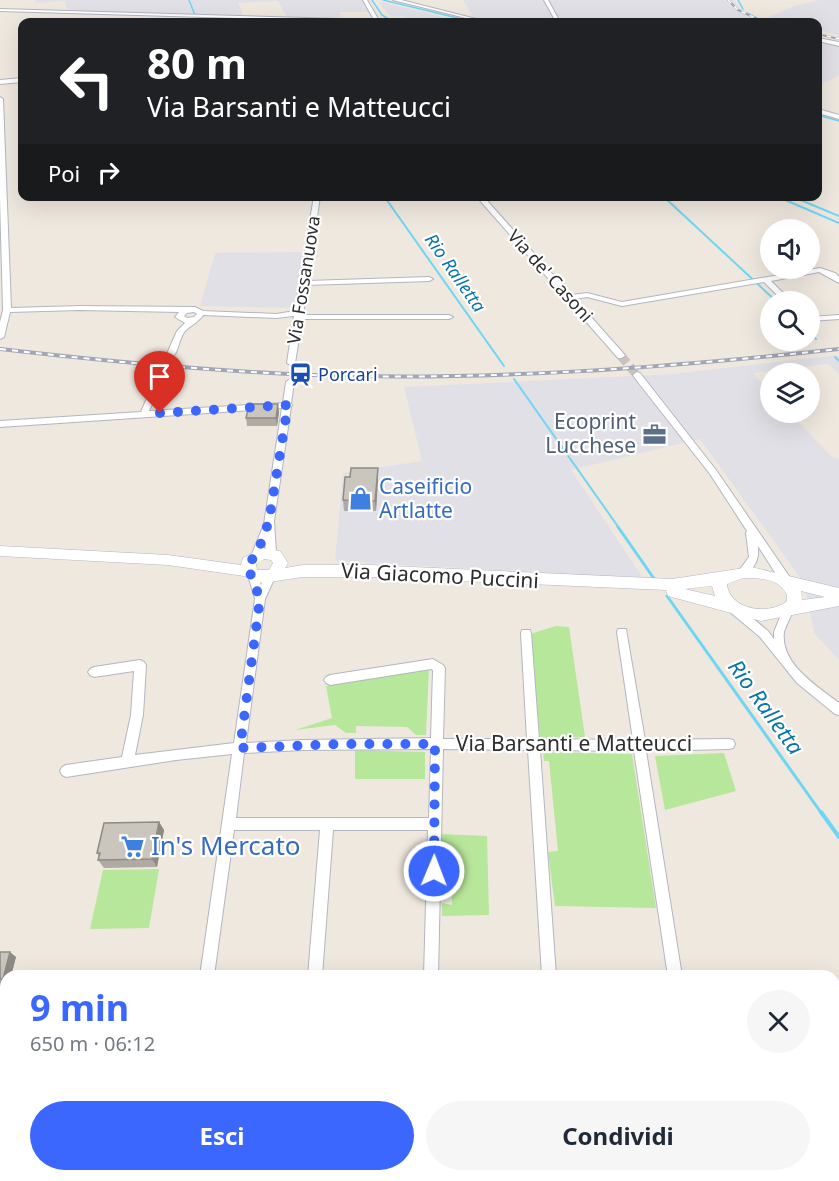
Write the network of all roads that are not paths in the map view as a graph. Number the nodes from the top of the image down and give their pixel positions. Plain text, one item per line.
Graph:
1 (365, 0) edge
2 (395, 0) edge
3 (546, 0) edge
4 (0, 10) edge
5 (252, 18) edge
6 (376, 18) edge
7 (469, 18) edge
8 (556, 18) edge
9 (822, 41) edge
10 (839, 44) edge
11 (18, 80) edge
12 (0, 82) edge
13 (0, 99) edge
14 (822, 112) edge
15 (839, 117) edge
16 (316, 201) edge
17 (483, 201) edge
18 (429, 279) dead end
19 (764, 281) junction
20 (839, 281) edge
21 (303, 283) junction
22 (776, 291) edge
23 (569, 298) junction
24 (7, 310) junction
25 (183, 314) junction
26 (299, 316) junction
27 (198, 317) junction
28 (449, 317) dead end
29 (839, 317) edge
30 (820, 318) edge
31 (181, 331) junction
32 (1, 333) edge
33 (621, 356) tunnel mouth
34 (169, 358) tunnel mouth
35 (291, 363) dead end
36 (162, 372) tunnel mouth
37 (637, 375) tunnel mouth
38 (290, 382) dead end
39 (288, 405) junction
40 (144, 414) junction
41 (0, 424) edge
42 (749, 527) junction
43 (0, 551) edge
44 (265, 555) junction
45 (168, 560) junction
46 (370, 571) junction
47 (743, 572) junction
48 (251, 573) junction
49 (273, 574) junction
50 (721, 579) junction
51 (787, 582) junction
52 (604, 584) junction
53 (839, 594) edge
54 (260, 599) junction
55 (839, 600) edge
56 (731, 606) junction
57 (790, 609) junction
58 (622, 632) dead end
59 (526, 633) dead end
60 (781, 656) junction
61 (94, 672) dead end
62 (330, 680) dead end
63 (839, 710) edge
64 (435, 744) junction
65 (729, 744) dead end
66 (534, 745) junction
67 (638, 747) junction
68 (240, 748) junction
69 (127, 763) junction
70 (66, 771) dead end
71 (229, 824) junction
72 (327, 824) junction
73 (434, 824) junction
74 (208, 970) edge
75 (315, 970) edge
76 (431, 970) edge
77 (549, 970) edge
78 (674, 970) edge

1 - 6 street
2 - 7 street
3 - 8 street
4 - 5 street
9 - 10 street
11 - 12 street
13 - 24 street
14 - 15 street
16 - 21 street, Via Fossanuova
17 - 23 street, Via de' Casoni
18 - 21 street
19 - 20 street
19 - 22 street
19 - 23 street
21 - 26 street, Via Fossanuova
23 - 33 street, Via de' Casoni
24 - 25 street
24 - 32 street
25 - 27 street
25 - 31 street
26 - 27 street
26 - 28 street
26 - 35 street, Via Fossanuova
27 - 31 street
29 - 30 street
31 - 34 street
36 - 40 street
37 - 42 street
38 - 39 street
39 - 40 street
39 - 44 street
40 - 41 street
42 - 47 street
42 - 51 street
43 - 45 main road
44 - 45 main road
44 - 46 main road
44 - 48 main road
44 - 49 main road
45 - 48 main road
46 - 49 main road, Via Giacomo Puccini
46 - 52 main road, Via Giacomo Puccini
47 - 50 main road, Via Giacomo Puccini
47 - 51 main road, Via Giacomo Puccini
48 - 49 main road, Via Giacomo Puccini
48 - 54 street
49 - 54 street
50 - 52 main road, Via Giacomo Puccini
50 - 56 main road
51 - 53 main road, Via Giacomo Puccini
51 - 57 main road
52 - 56 main road, Via Giacomo Puccini
54 - 68 street
55 - 57 main road, Via Giacomo Puccini
56 - 57 main road, Via Giacomo Puccini
56 - 60 street
57 - 60 street
58 - 67 street
59 - 66 street
60 - 63 street
61 - 69 street
62 - 64 street
64 - 66 street, Via Barsanti e Matteucci
64 - 68 street, Via Barsanti e Matteucci
64 - 73 street
65 - 67 street, Via Barsanti e Matteucci
66 - 67 street, Via Barsanti e Matteucci
66 - 77 street
67 - 78 street
68 - 69 street, Via Barsanti e Matteucci
68 - 71 street
69 - 70 street, Via Barsanti e Matteucci
71 - 72 street
71 - 74 street
72 - 73 street
72 - 75 street
73 - 76 street

